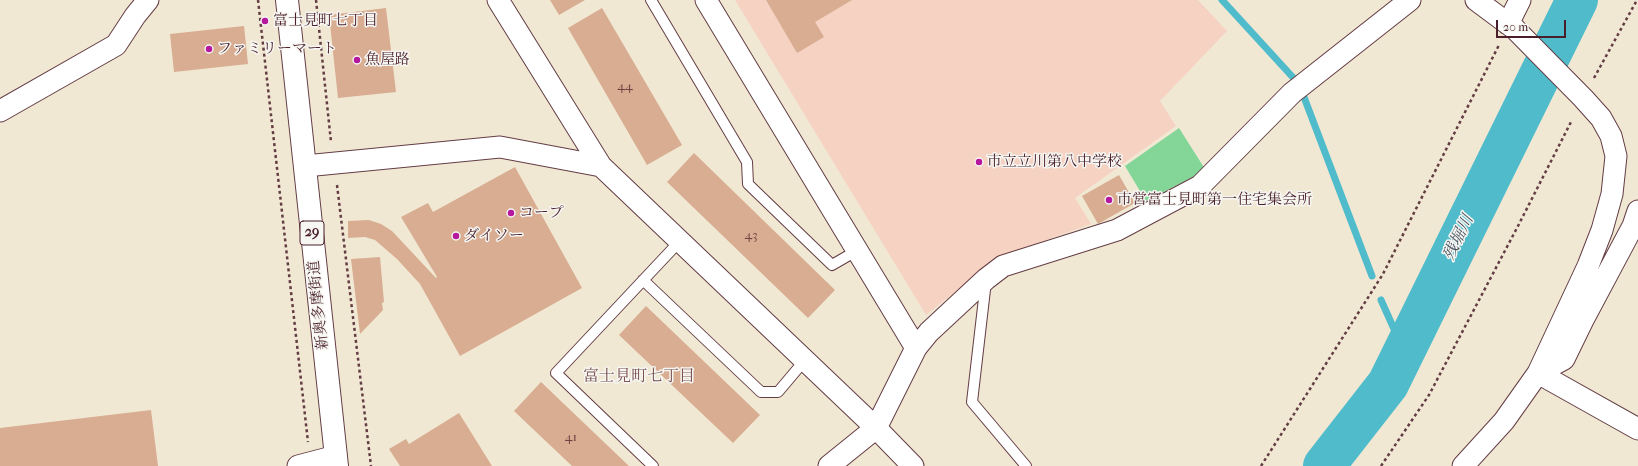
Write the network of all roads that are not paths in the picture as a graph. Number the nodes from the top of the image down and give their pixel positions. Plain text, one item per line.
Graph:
1 (148, 0) edge
2 (287, 0) edge
3 (498, 0) edge
4 (651, 0) edge
5 (706, 0) edge
6 (1410, 0) edge
7 (1476, 0) edge
8 (1520, 0) edge
9 (1511, 27) junction
10 (0, 111) edge
11 (305, 166) junction
12 (601, 166) junction
13 (1638, 211) edge
14 (679, 242) junction
15 (858, 250) junction
16 (986, 279) junction
17 (644, 280) junction
18 (916, 348) junction
19 (805, 360) junction
20 (1538, 373) junction
21 (1504, 421) junction
22 (876, 428) junction
23 (1638, 429) edge
24 (336, 461) edge
25 (304, 464) edge
26 (653, 466) edge
27 (829, 466) edge
28 (913, 466) edge
29 (1026, 466) edge
30 (1463, 466) edge
31 (1472, 466) edge

1 - 10 street
2 - 11 main road, 新奥多摩街道 / 29
3 - 12 street
4 - 15 lane
5 - 15 street
6 - 16 street
7 - 9 street
8 - 9 street
9 - 20 street
11 - 12 street
11 - 24 main road, 新奥多摩街道 / 29
12 - 14 street
13 - 20 street
14 - 17 lane
14 - 19 street
15 - 18 street
16 - 18 street
16 - 29 lane
17 - 19 lane
17 - 26 lane
18 - 22 street
19 - 22 street
20 - 21 street
20 - 23 street
21 - 30 street
21 - 31 street
22 - 27 street
22 - 28 street
24 - 25 street

